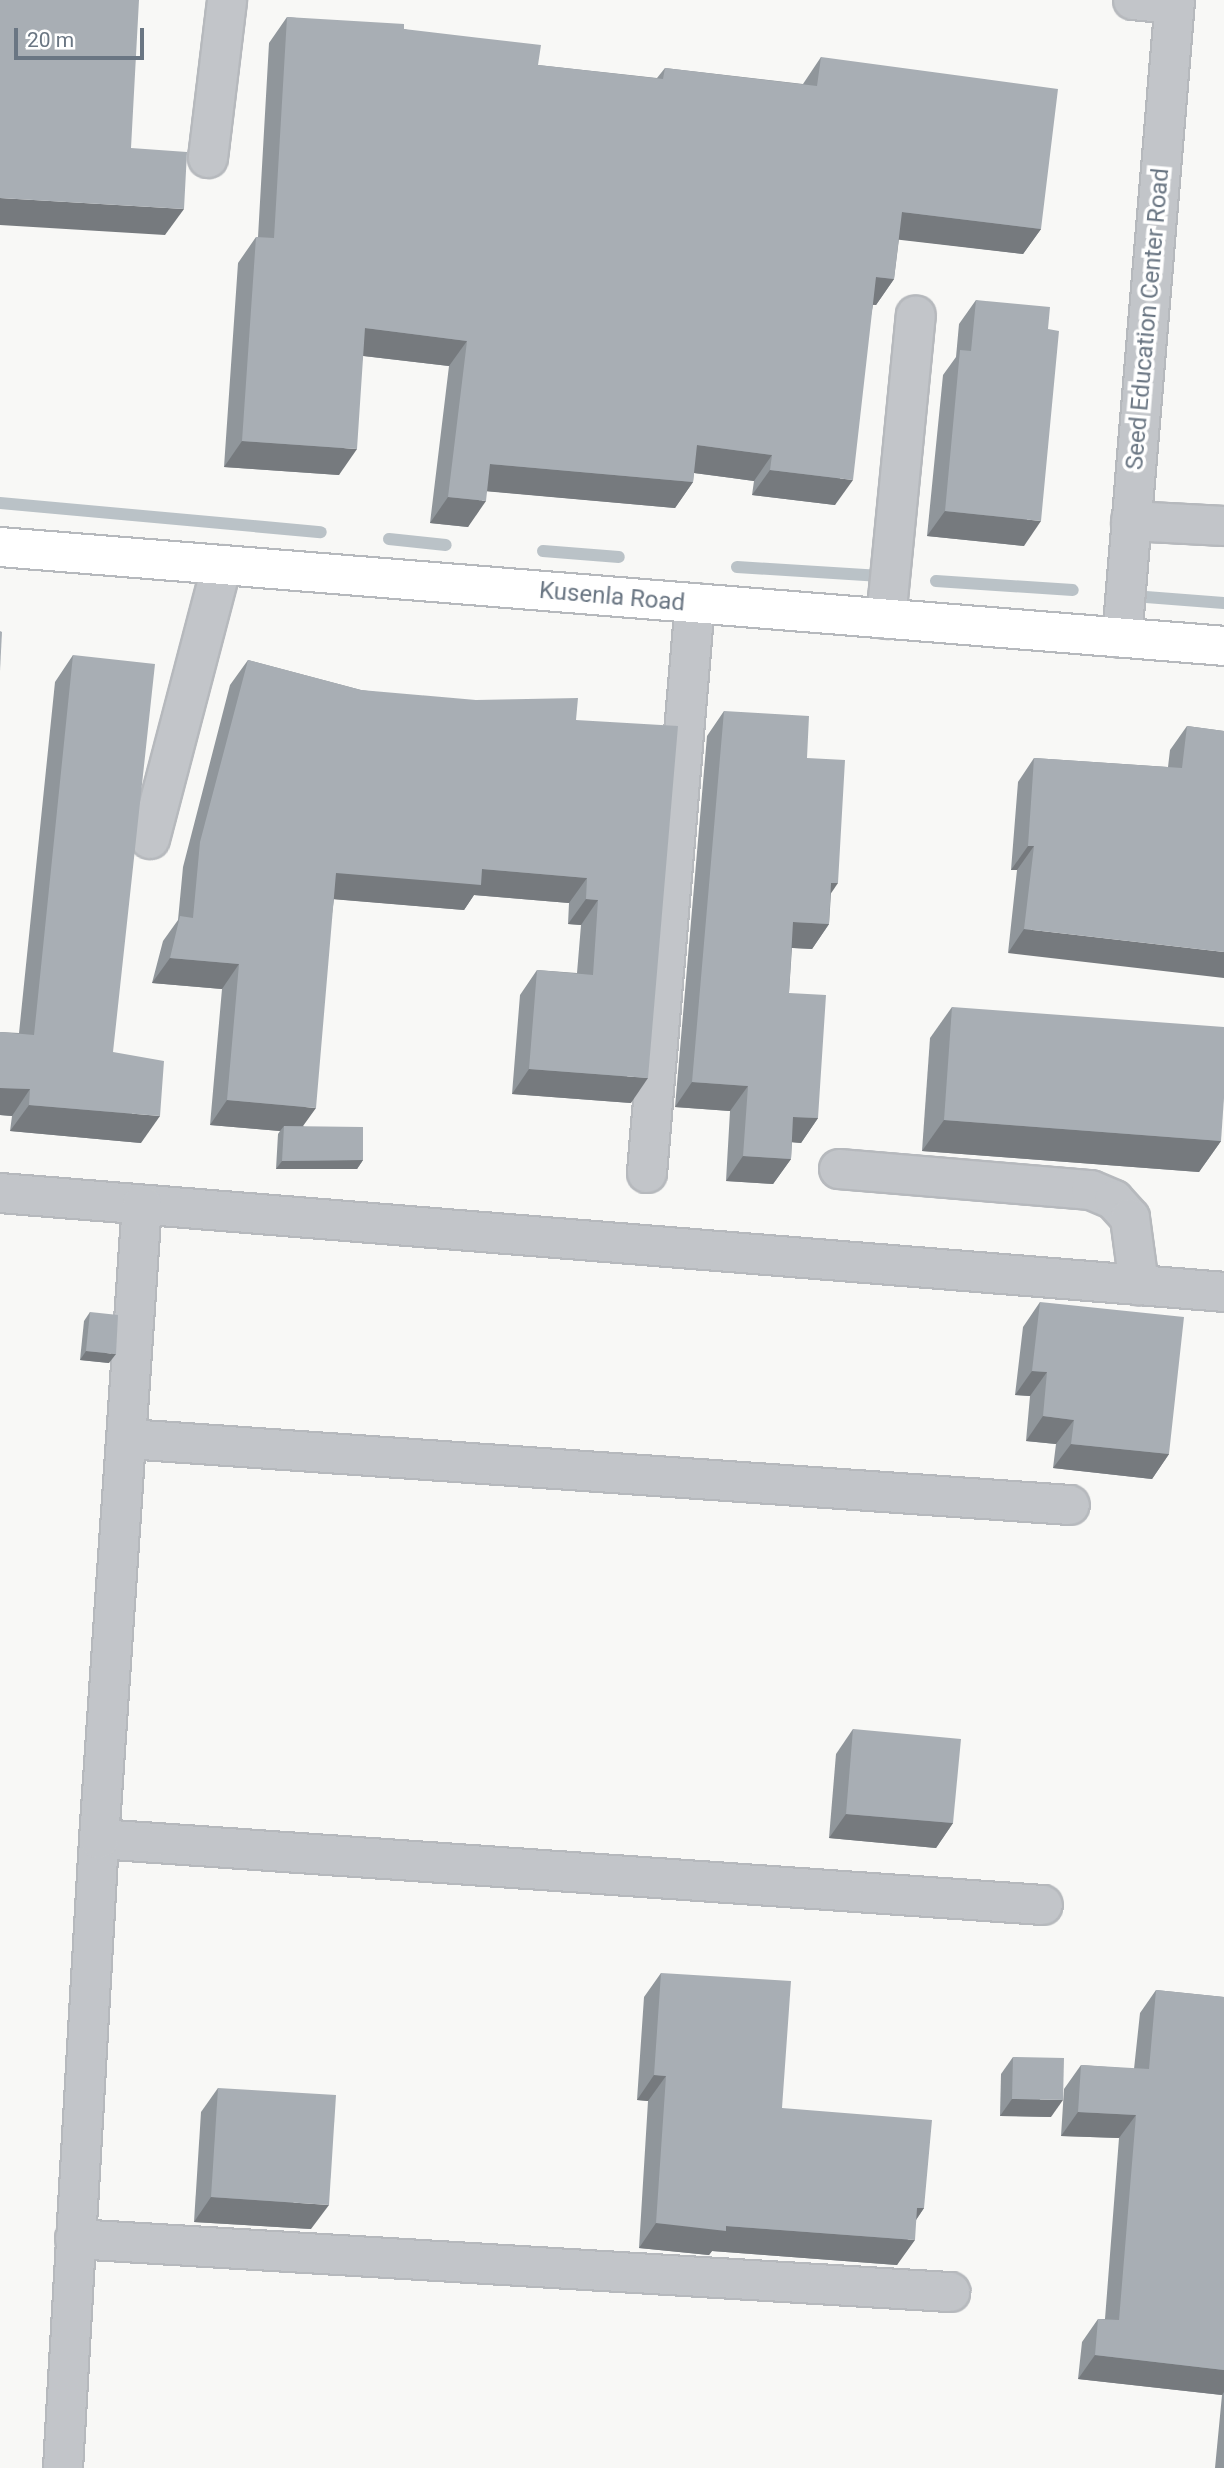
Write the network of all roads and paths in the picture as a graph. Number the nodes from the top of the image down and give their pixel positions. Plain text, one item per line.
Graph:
1 (228, 0) edge
2 (1133, 0) edge
3 (1175, 2) edge
4 (208, 159) dead end
5 (916, 315) dead end
6 (1131, 521) junction
7 (1224, 526) edge
8 (0, 547) edge
9 (222, 565) junction
10 (695, 603) junction
11 (886, 619) junction
12 (1122, 638) junction
13 (1224, 646) edge
14 (150, 839) dead end
15 (839, 1169) dead end
16 (647, 1173) dead end
17 (0, 1193) edge
18 (142, 1204) junction
19 (1139, 1285) junction
20 (1224, 1292) edge
21 (128, 1439) junction
22 (1070, 1504) dead end
23 (99, 1839) junction
24 (1043, 1905) dead end
25 (75, 2239) junction
26 (950, 2292) dead end
27 (63, 2468) edge

1 - 4 street
2 - 3 street
3 - 6 street, Seed Education Center Road
5 - 11 street
6 - 7 street
6 - 12 street, Seed Education Center Road
8 - 9 main road, Kusenla Road
9 - 10 main road, Kusenla Road
9 - 14 street
10 - 11 main road, Kusenla Road
10 - 16 street
11 - 12 main road, Kusenla Road
12 - 13 main road, Kusenla Road
15 - 19 street
17 - 18 street
18 - 19 street
18 - 21 street
19 - 20 street
21 - 22 street
21 - 23 street
23 - 24 street
23 - 25 street
25 - 26 street
25 - 27 street

